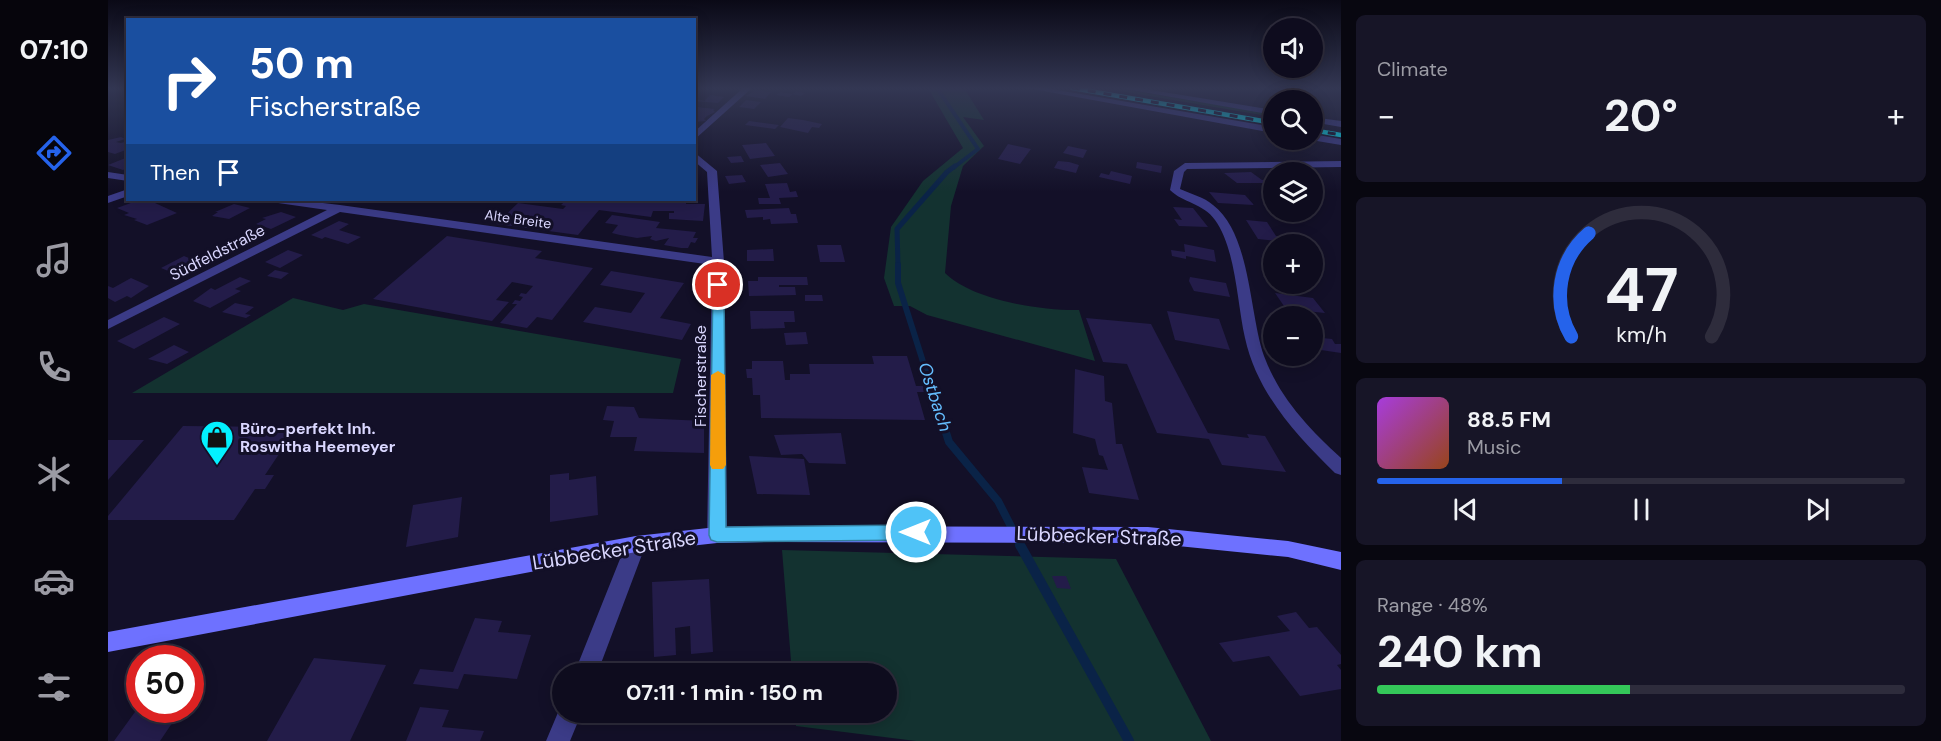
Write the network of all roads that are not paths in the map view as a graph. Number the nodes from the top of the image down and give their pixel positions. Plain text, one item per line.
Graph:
1 (710, 123) edge
2 (1231, 123) edge
3 (1263, 128) edge
4 (696, 135) edge
5 (1323, 139) edge
6 (1341, 142) edge
7 (696, 157) edge
8 (1341, 164) edge
9 (108, 176) edge
10 (126, 178) edge
11 (126, 193) edge
12 (108, 200) edge
13 (286, 201) edge
14 (340, 208) junction
15 (718, 262) junction
16 (108, 325) edge
17 (1341, 468) edge
18 (717, 535) junction
19 (636, 544) junction
20 (1341, 561) edge
21 (108, 642) edge
22 (589, 663) edge
23 (565, 723) edge
24 (558, 741) edge

1 - 4 street
2 - 3 street
5 - 6 street
7 - 15 street, Fischerstraße
8 - 17 street
9 - 10 street
11 - 12 street
13 - 14 street, Alte Breite
14 - 15 street, Alte Breite
14 - 16 street, Südfeldstraße
15 - 18 street, Fischerstraße
18 - 19 main road, Lübbecker Straße
18 - 20 main road, Lübbecker Straße
19 - 21 main road, Lübbecker Straße
19 - 22 street
23 - 24 street

